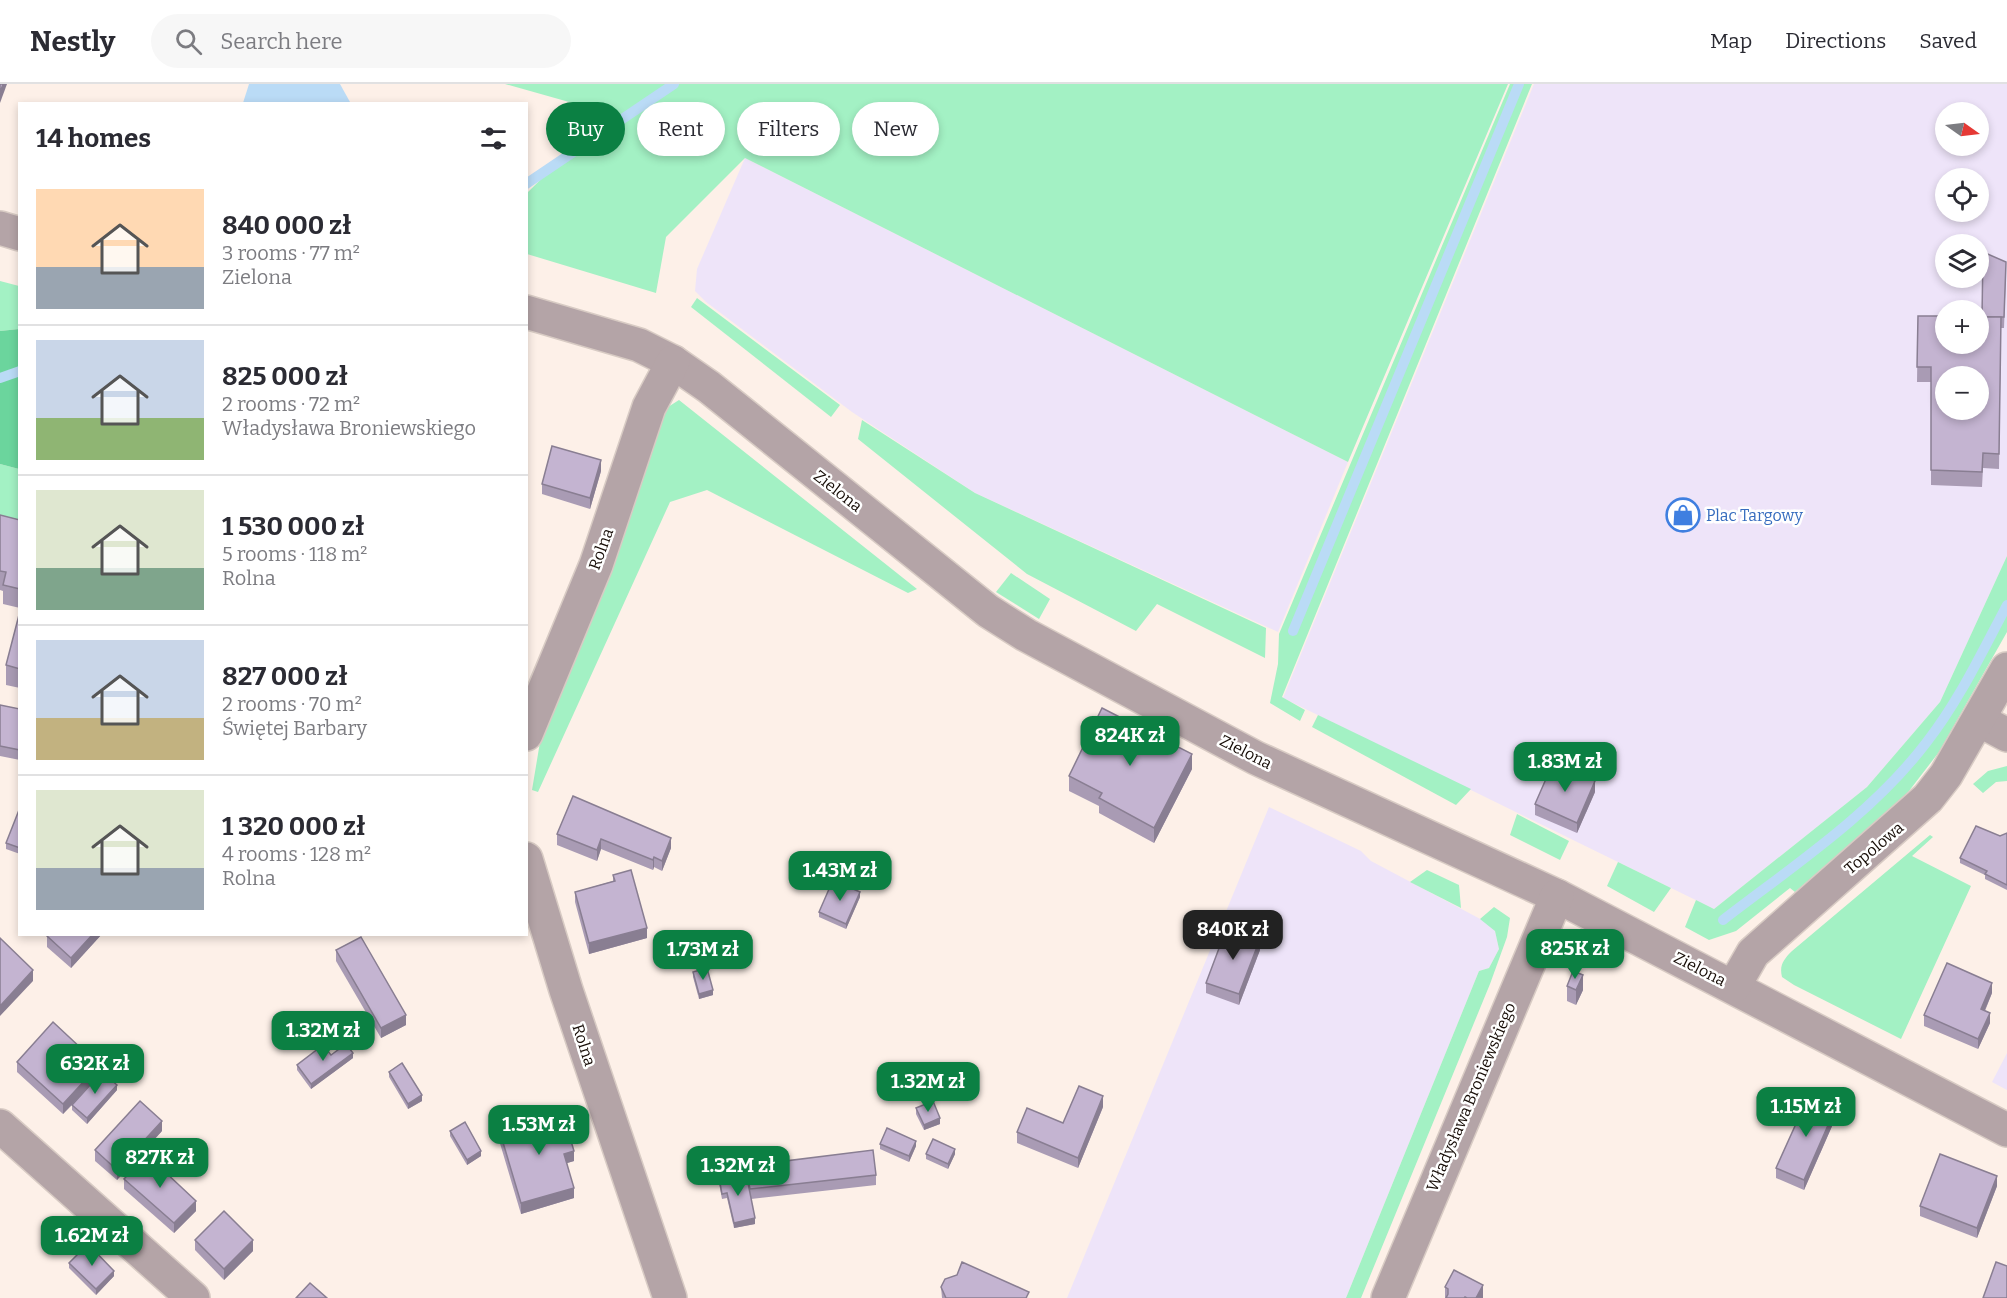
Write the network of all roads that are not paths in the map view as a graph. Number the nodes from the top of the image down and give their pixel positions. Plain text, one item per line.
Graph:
1 (0, 228) edge
2 (18, 233) edge
3 (528, 313) edge
4 (673, 362) junction
5 (2007, 669) edge
6 (1993, 727) edge
7 (528, 729) edge
8 (528, 865) edge
9 (1557, 896) junction
10 (1734, 986) junction
11 (0, 1126) edge
12 (2007, 1130) edge
13 (193, 1298) edge
14 (670, 1298) edge
15 (1388, 1298) edge

1 - 2 street
3 - 4 street, Zielona
4 - 7 street, Rolna
4 - 9 street, Zielona
5 - 6 street, Topolowa
6 - 10 street, Topolowa
8 - 14 street, Rolna
9 - 10 street, Zielona
9 - 15 street, Władysława Broniewskiego
10 - 12 street, Zielona
11 - 13 street

